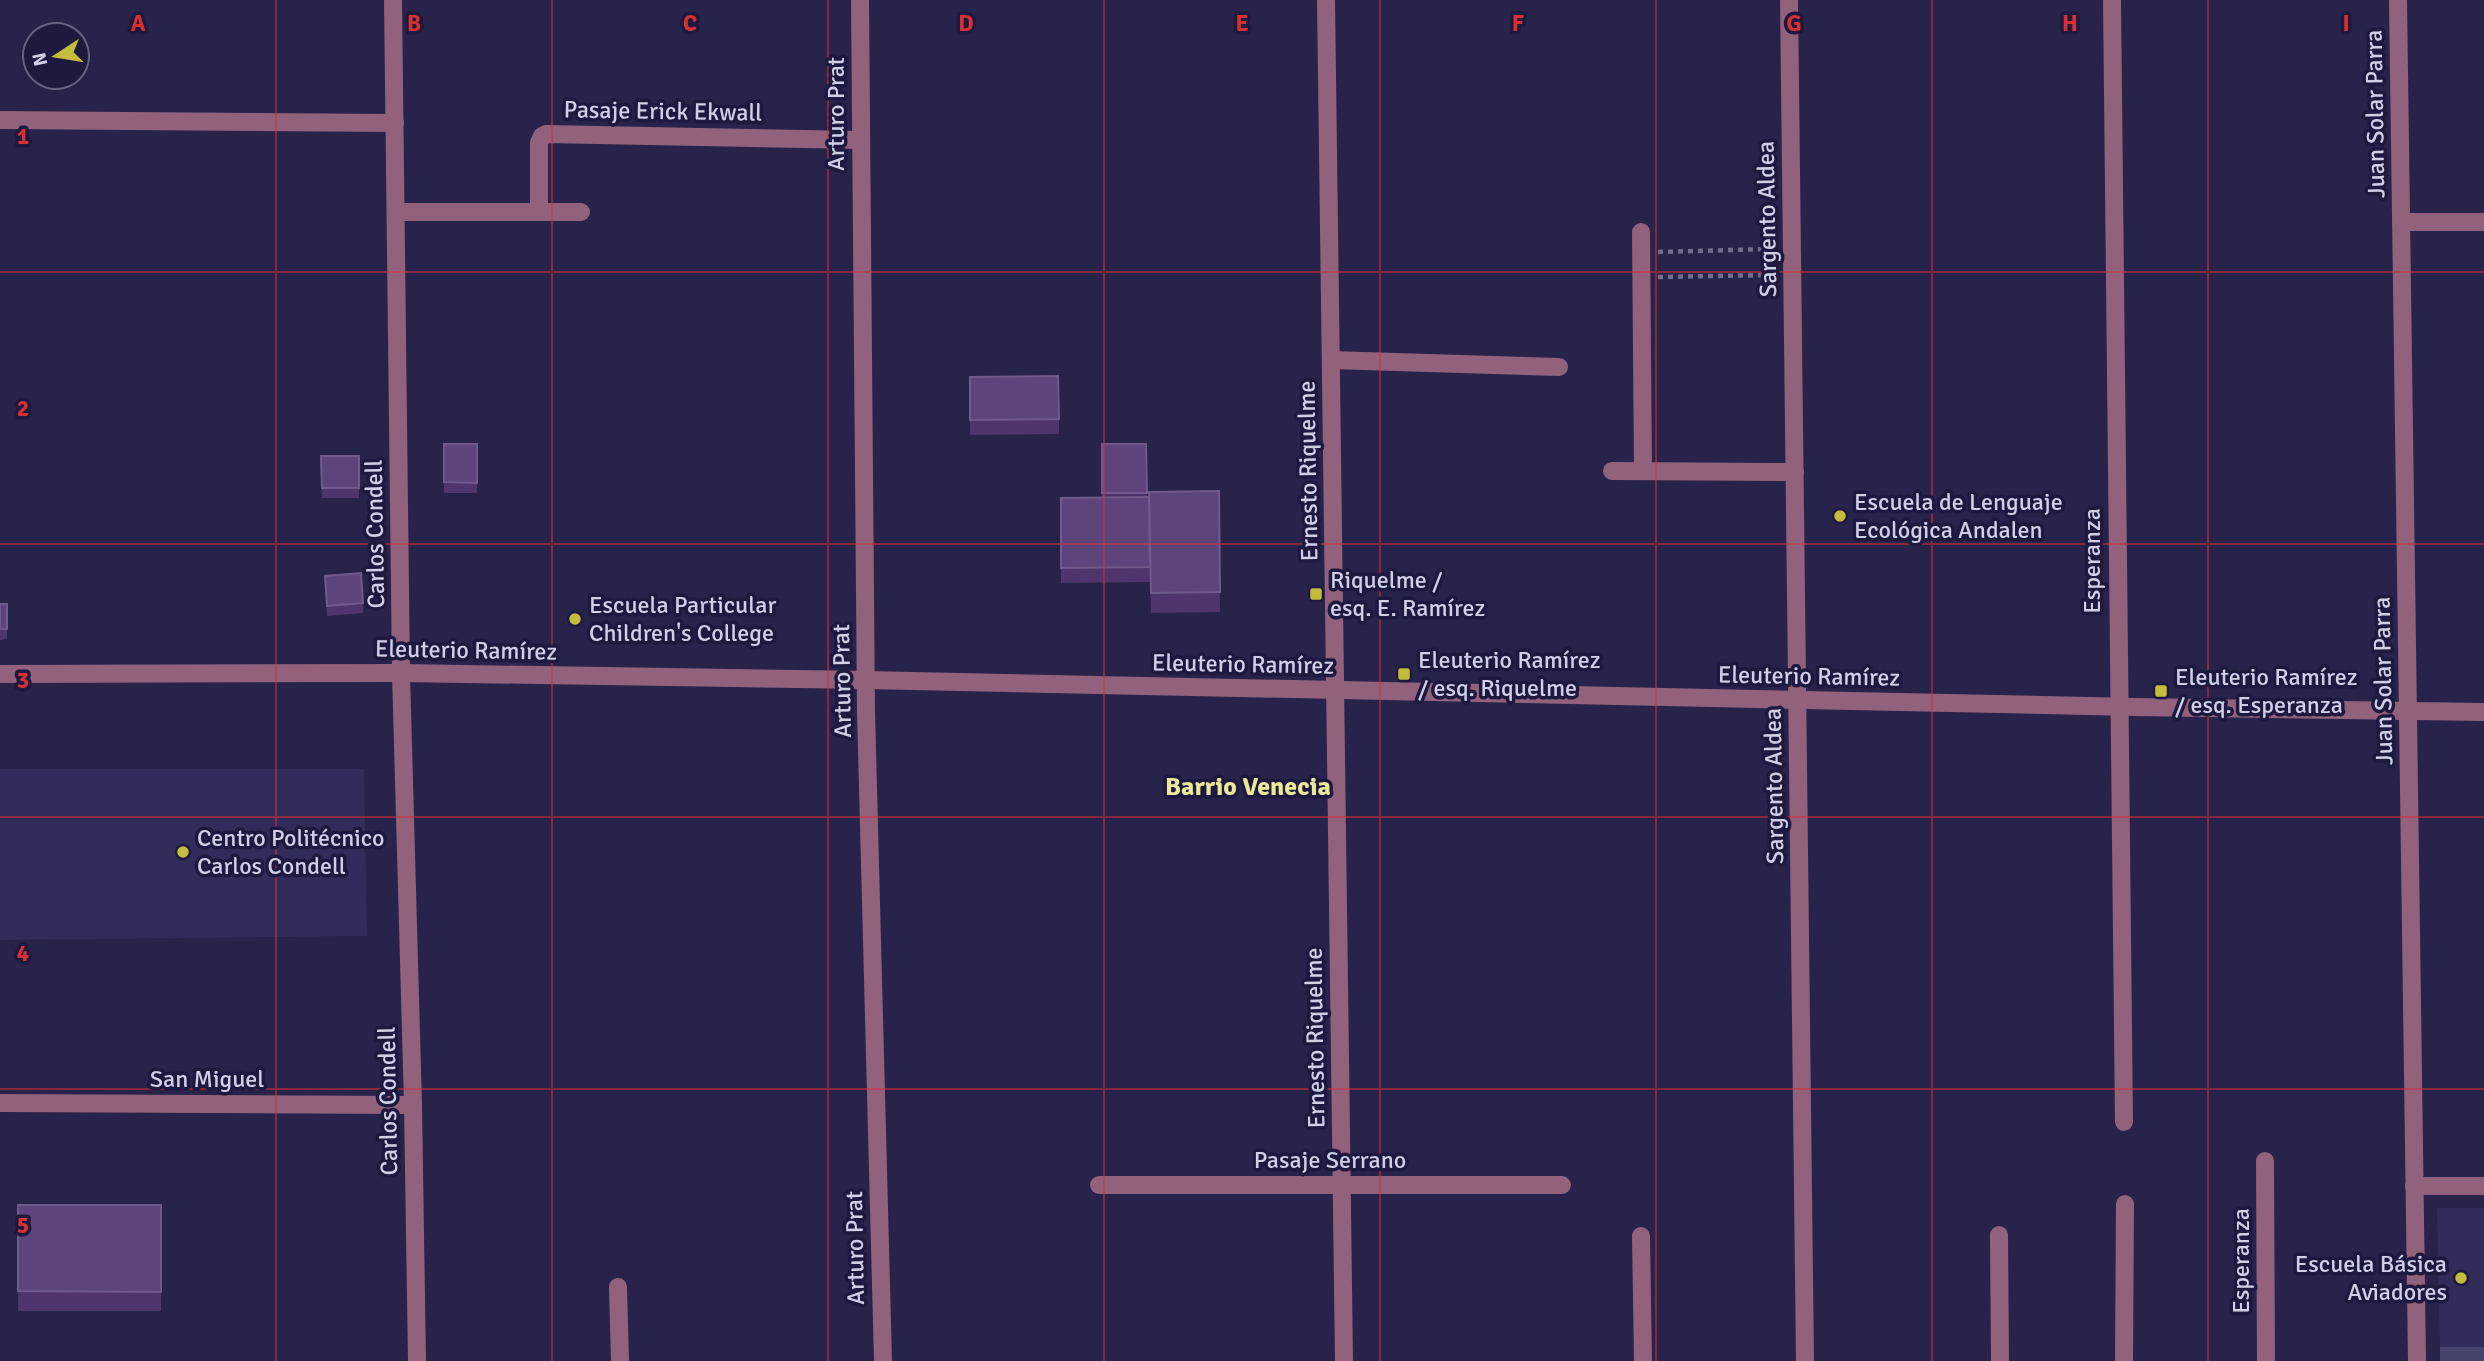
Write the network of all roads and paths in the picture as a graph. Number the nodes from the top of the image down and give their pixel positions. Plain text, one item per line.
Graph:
1 (393, 0) edge
2 (860, 0) edge
3 (1326, 0) edge
4 (1789, 0) edge
5 (2112, 0) edge
6 (2398, 0) edge
7 (0, 120) edge
8 (395, 123) junction
9 (860, 140) junction
10 (396, 212) junction
11 (539, 212) junction
12 (581, 212) dead end
13 (2401, 222) junction
14 (2484, 222) edge
15 (1641, 232) dead end
16 (1769, 249) dead end
17 (1641, 252) junction
18 (1769, 275) dead end
19 (1642, 277) junction
20 (1331, 360) junction
21 (1559, 367) dead end
22 (1612, 471) dead end
23 (1643, 471) junction
24 (1795, 472) junction
25 (401, 673) junction
26 (0, 674) edge
27 (866, 680) junction
28 (1335, 691) junction
29 (1798, 701) junction
30 (2118, 707) junction
31 (2408, 712) junction
32 (2484, 712) edge
33 (0, 1103) edge
34 (413, 1105) junction
35 (2124, 1122) dead end
36 (2265, 1161) dead end
37 (1098, 1185) dead end
38 (1342, 1185) junction
39 (1562, 1185) dead end
40 (2414, 1186) junction
41 (2484, 1186) edge
42 (2125, 1204) dead end
43 (1999, 1235) dead end
44 (1641, 1236) dead end
45 (618, 1287) dead end
46 (417, 1361) edge
47 (620, 1361) edge
48 (883, 1361) edge
49 (1344, 1361) edge
50 (1643, 1361) edge
51 (1805, 1361) edge
52 (2000, 1361) edge
53 (2124, 1361) edge
54 (2266, 1361) edge
55 (2417, 1361) edge

1 - 8 street, Carlos Condell
2 - 9 street, Arturo Prat
3 - 20 street, Ernesto Riquelme
4 - 24 street, Sargento Aldea
5 - 30 street, Esperanza
6 - 13 street, Juan Solar Parra
7 - 8 street
8 - 10 street, Carlos Condell
9 - 11 street, Pasaje Erick Ekwall
9 - 27 street, Arturo Prat
10 - 11 street
10 - 25 street, Carlos Condell
11 - 12 street
13 - 14 street
13 - 31 street, Juan Solar Parra
15 - 17 street
16 - 17 path
17 - 19 street
18 - 19 path
19 - 23 street
20 - 21 street
20 - 28 street, Ernesto Riquelme
22 - 23 street
23 - 24 street
24 - 29 street, Sargento Aldea
25 - 26 street, Eleuterio Ramírez
25 - 27 street, Eleuterio Ramírez
25 - 34 street, Carlos Condell
27 - 28 street, Eleuterio Ramírez
27 - 48 street, Arturo Prat
28 - 29 street, Eleuterio Ramírez
28 - 38 street, Ernesto Riquelme
29 - 30 street, Eleuterio Ramírez
29 - 51 street, Sargento Aldea
30 - 31 street, Eleuterio Ramírez
30 - 35 street, Esperanza
31 - 32 street, Eleuterio Ramírez
31 - 40 street, Juan Solar Parra
33 - 34 street, San Miguel
34 - 46 street, Carlos Condell
36 - 54 street, Esperanza
37 - 38 street, Pasaje Serrano
38 - 39 street, Pasaje Serrano
38 - 49 street, Ernesto Riquelme
40 - 41 street
40 - 55 street, Juan Solar Parra
42 - 53 street
43 - 52 street
44 - 50 street
45 - 47 street

